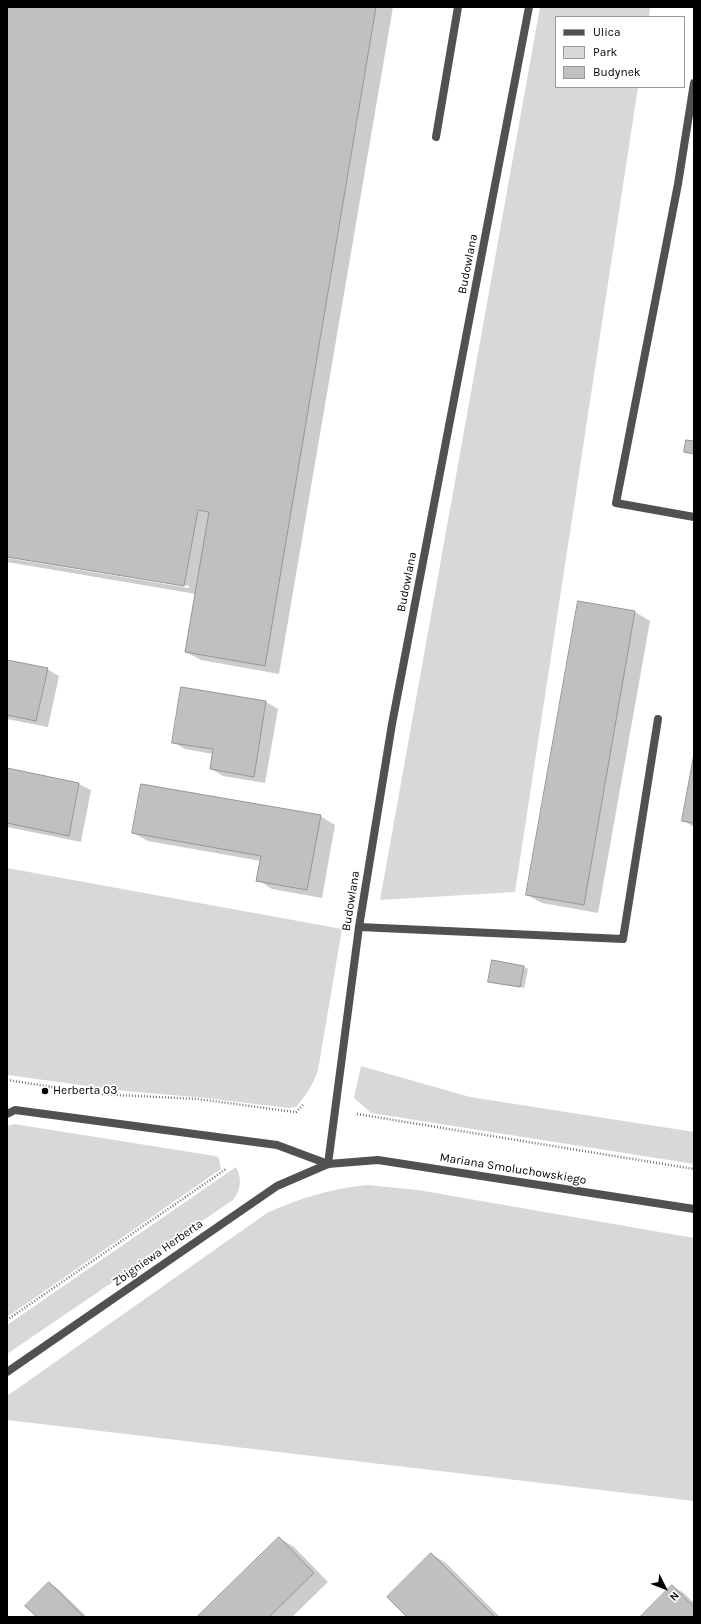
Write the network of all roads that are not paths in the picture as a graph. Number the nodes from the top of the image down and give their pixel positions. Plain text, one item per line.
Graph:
1 (458, 7) edge
2 (529, 7) edge
3 (694, 83) edge
4 (436, 137) dead end
5 (694, 517) edge
6 (658, 719) dead end
7 (359, 927) junction
8 (7, 1114) edge
9 (328, 1164) junction
10 (694, 1209) edge
11 (7, 1372) edge

1 - 4 street
2 - 7 street, Budowlana
3 - 5 street
6 - 7 street
7 - 9 street, Budowlana
8 - 9 street
9 - 10 street, Mariana Smoluchowskiego
9 - 11 street, Zbigniewa Herberta

